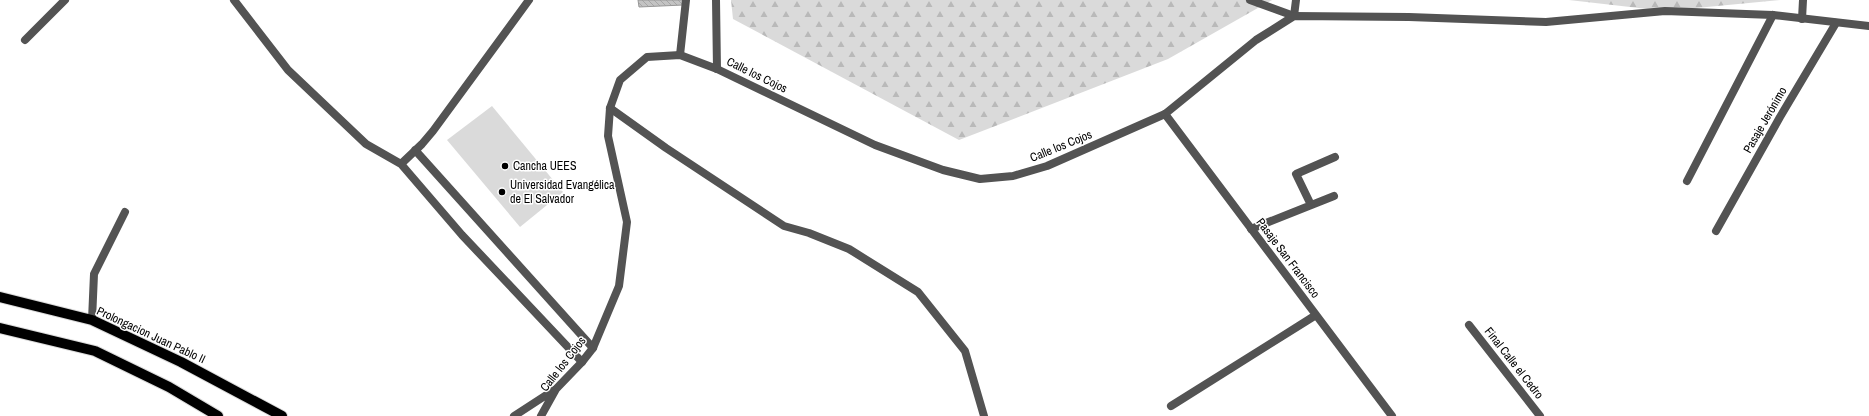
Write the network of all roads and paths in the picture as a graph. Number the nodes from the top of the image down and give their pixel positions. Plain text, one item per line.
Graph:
1 (65, 0) edge
2 (234, 0) edge
3 (530, 0) edge
4 (686, 0) edge
5 (716, 0) edge
6 (1250, 0) edge
7 (1296, 0) edge
8 (1802, 0) edge
9 (1773, 15) junction
10 (1294, 16) junction
11 (1802, 19) junction
12 (1836, 23) junction
13 (1869, 26) edge
14 (25, 40) dead end
15 (680, 55) junction
16 (717, 69) junction
17 (610, 108) junction
18 (1165, 114) junction
19 (415, 150) junction
20 (1335, 156) dead end
21 (401, 164) junction
22 (1687, 182) dead end
23 (1334, 196) dead end
24 (1311, 205) junction
25 (125, 212) dead end
26 (1251, 229) junction
27 (1716, 231) dead end
28 (0, 297) edge
29 (1316, 315) junction
30 (92, 320) junction
31 (1469, 325) dead end
32 (0, 328) edge
33 (594, 348) junction
34 (582, 362) junction
35 (556, 389) junction
36 (1171, 406) dead end
37 (218, 416) edge
38 (282, 416) edge
39 (514, 416) edge
40 (541, 416) edge
41 (984, 416) edge
42 (1392, 416) edge
43 (1540, 416) edge

1 - 14 street
2 - 21 street
3 - 19 street
4 - 15 street
5 - 16 street
6 - 10 street
7 - 10 street
8 - 11 street
9 - 10 street
9 - 11 street
9 - 22 street
10 - 18 street, Calle los Cojos
11 - 12 street
12 - 13 street
12 - 27 street, Pasaje Jerónimo
15 - 16 street, Calle los Cojos
15 - 17 street, Calle los Cojos
16 - 18 street, Calle los Cojos
17 - 33 street, Calle los Cojos
17 - 41 street
18 - 26 street, Pasaje San Francisco
19 - 21 street
19 - 33 street
20 - 24 street
21 - 34 street
23 - 24 street
24 - 26 street
25 - 30 street
26 - 29 street, Pasaje San Francisco
28 - 30 main road, Prolongacion Juan Pablo II
29 - 36 street
29 - 42 street, Pasaje San Francisco
30 - 38 main road, Prolongacion Juan Pablo II
31 - 43 street, Final Calle el Cedro
32 - 37 main road
33 - 34 street, Calle los Cojos
34 - 35 street, Calle los Cojos
35 - 39 street
35 - 40 street, Calle los Cojos

